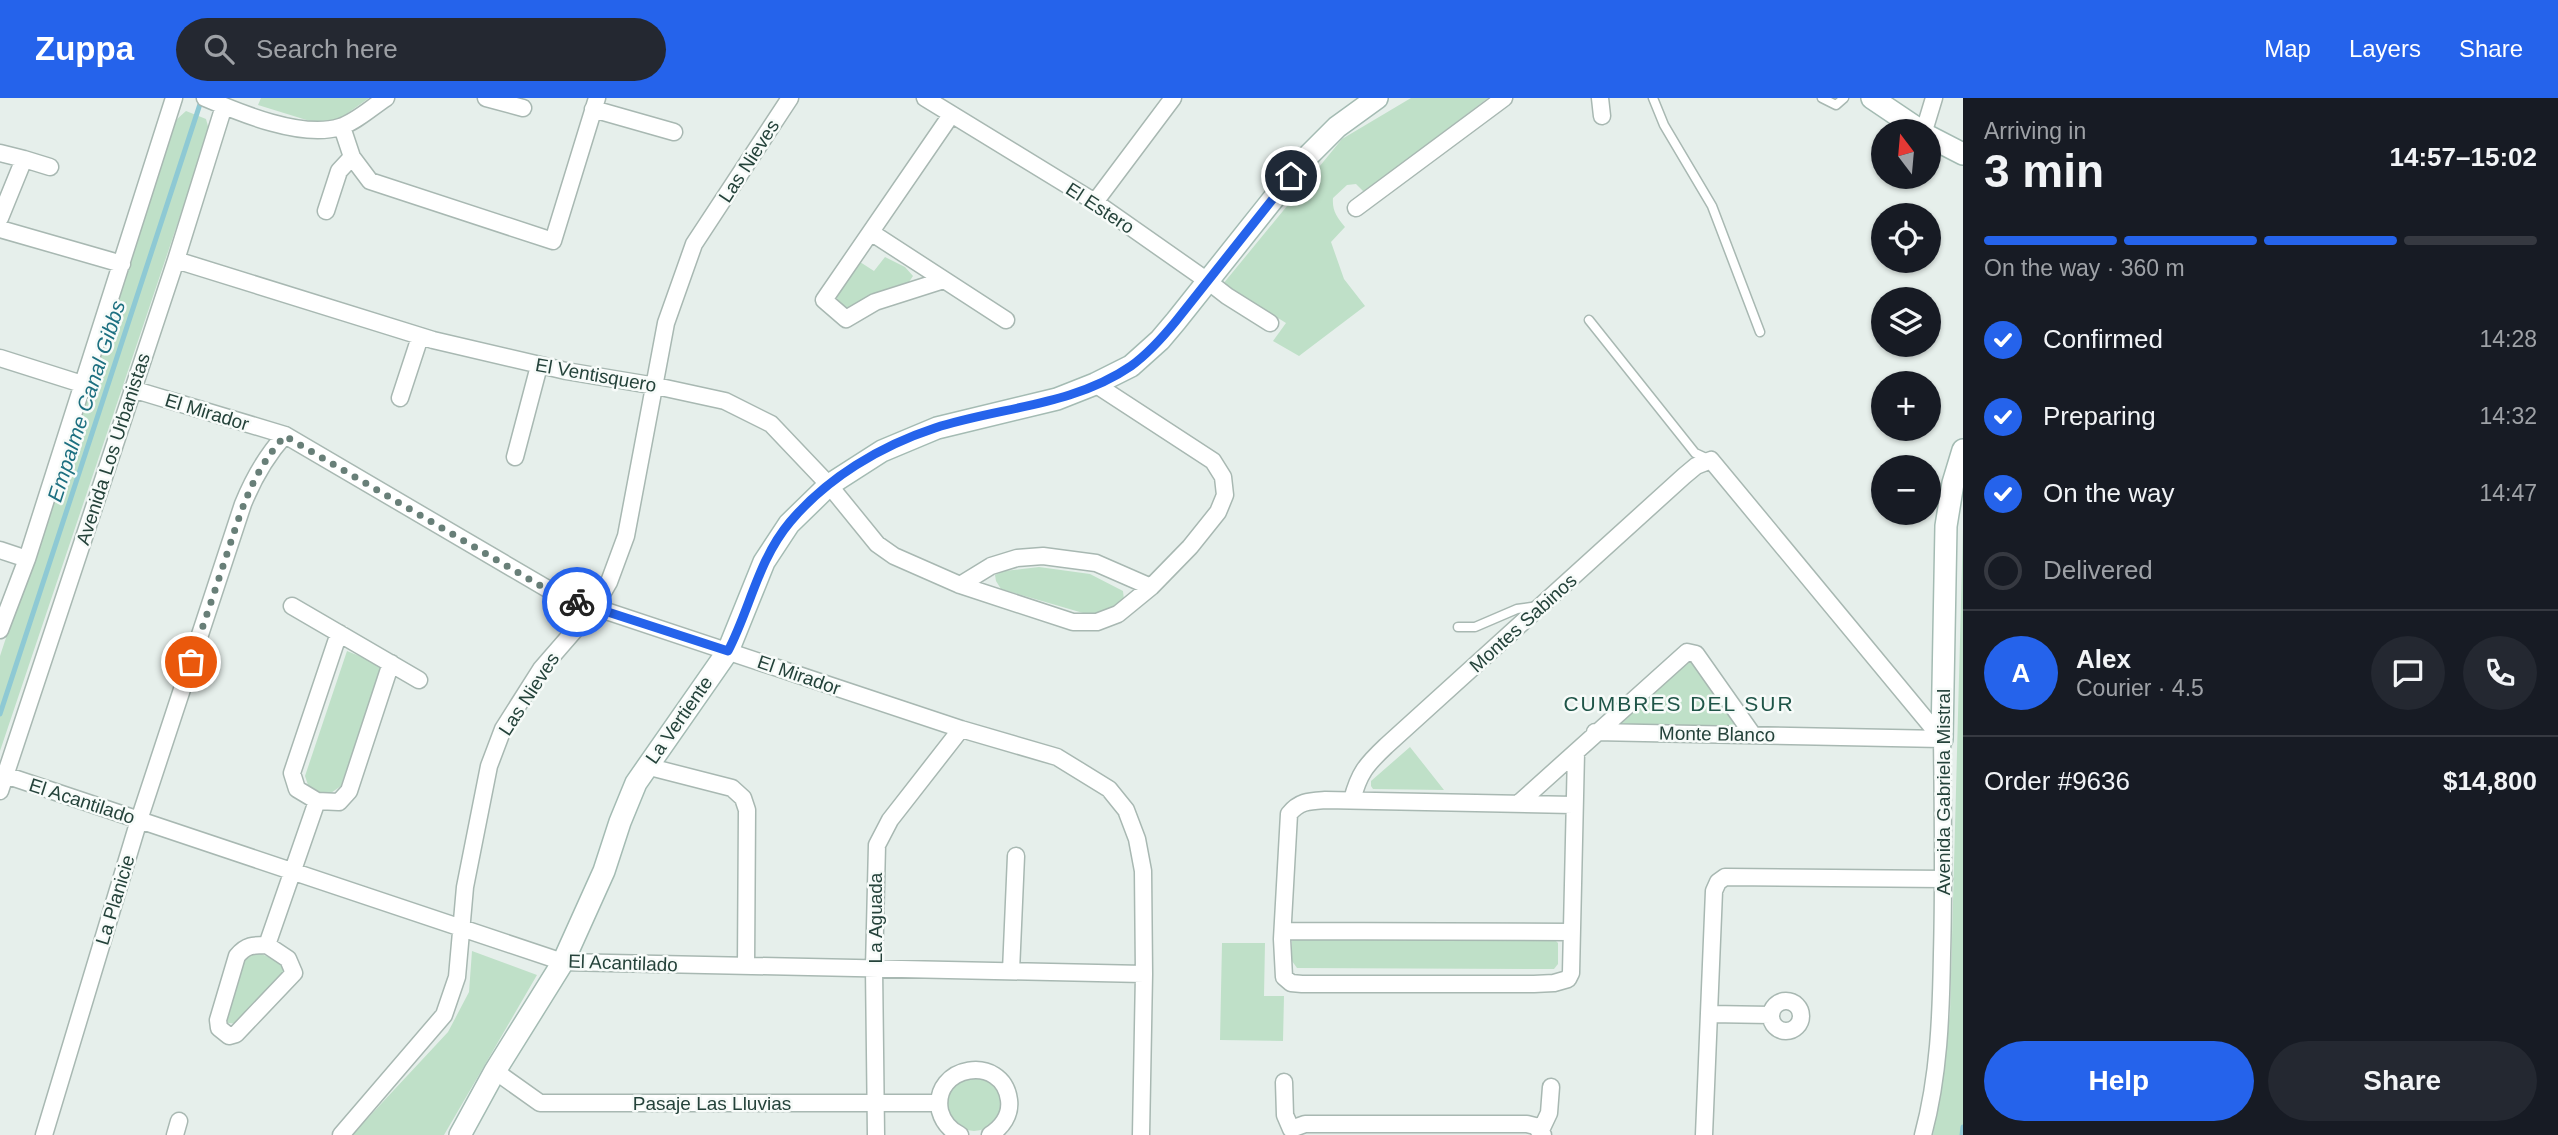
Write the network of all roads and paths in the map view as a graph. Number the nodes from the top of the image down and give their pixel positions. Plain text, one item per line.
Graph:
1 (174, 98) edge
2 (386, 98) edge
3 (486, 98) edge
4 (790, 98) edge
5 (925, 98) edge
6 (1173, 98) edge
7 (1377, 98) edge
8 (1504, 98) edge
9 (1600, 98) edge
10 (1653, 98) edge
11 (1822, 98) edge
12 (1844, 98) edge
13 (1872, 98) edge
14 (1934, 98) edge
15 (214, 102) edge
16 (595, 103) edge
17 (1898, 105) edge
18 (523, 108) dead end
19 (948, 108) edge
20 (1602, 116) dead end
21 (1911, 119) edge
22 (1926, 119) edge
23 (342, 127) junction
24 (674, 132) dead end
25 (1941, 143) edge
26 (0, 153) edge
27 (1963, 154) edge
28 (352, 156) junction
29 (24, 159) junction
30 (50, 167) dead end
31 (1094, 202) junction
32 (1356, 208) dead end
33 (326, 211) dead end
34 (0, 218) edge
35 (0, 229) edge
36 (872, 233) junction
37 (176, 260) junction
38 (122, 264) junction
39 (944, 280) junction
40 (1209, 282) junction
41 (1006, 320) dead end
42 (1589, 320) dead end
43 (1270, 323) dead end
44 (1760, 332) dead end
45 (420, 337) junction
46 (0, 358) edge
47 (539, 366) junction
48 (82, 384) junction
49 (1095, 384) junction
50 (656, 386) junction
51 (132, 389) junction
52 (400, 398) dead end
53 (285, 436) junction
54 (1963, 450) edge
55 (515, 457) dead end
56 (1711, 460) junction
57 (829, 485) junction
58 (0, 550) edge
59 (27, 559) junction
60 (960, 585) junction
61 (1151, 587) junction
62 (292, 606) dead end
63 (1541, 607) junction
64 (594, 608) junction
65 (1458, 627) dead end
66 (0, 630) edge
67 (339, 633) junction
68 (728, 651) junction
69 (391, 663) junction
70 (419, 680) dead end
71 (961, 729) junction
72 (1595, 732) junction
73 (1753, 735) junction
74 (1942, 739) junction
75 (1576, 752) junction
76 (646, 766) junction
77 (3, 783) edge
78 (1352, 800) junction
79 (317, 801) junction
80 (1519, 803) junction
81 (1573, 806) junction
82 (139, 820) junction
83 (1016, 856) dead end
84 (293, 871) junction
85 (1944, 879) junction
86 (461, 929) junction
87 (1283, 931) junction
88 (1571, 932) junction
89 (267, 945) junction
90 (563, 962) junction
91 (746, 966) junction
92 (874, 968) junction
93 (1011, 971) junction
94 (1144, 974) junction
95 (1710, 1014) junction
96 (1771, 1015) dead end
97 (495, 1071) junction
98 (1284, 1082) dead end
99 (1551, 1087) dead end
100 (876, 1102) junction
101 (939, 1103) junction
102 (1289, 1132) edge
103 (1542, 1133) edge
104 (44, 1135) edge
105 (341, 1135) edge
106 (460, 1135) edge
107 (876, 1135) edge
108 (960, 1135) edge
109 (990, 1135) edge
110 (1141, 1135) edge
111 (1704, 1135) edge
112 (1923, 1135) edge

1 - 38 street
2 - 23 street
3 - 18 street
4 - 50 street, Las Nieves
5 - 19 street, El Estero
6 - 31 street
7 - 40 street, La Vertiente
8 - 32 street
9 - 20 street
10 - 44 lane
11 - 12 lane
13 - 17 street
14 - 22 street
15 - 23 street
15 - 37 street, Avenida Los Urbanistas
16 - 24 street
16 - 28 street
17 - 21 street
19 - 31 street, El Estero
19 - 36 street
23 - 28 street
25 - 27 street
26 - 29 street
28 - 33 street
29 - 30 street
29 - 34 street
31 - 40 street, El Estero
35 - 38 street
36 - 39 street
36 - 39 street
37 - 45 street, El Ventisquero
37 - 51 street, Avenida Los Urbanistas
38 - 48 street
39 - 41 street
40 - 43 street, El Estero
40 - 49 street, La Vertiente
42 - 56 lane
45 - 47 street, El Ventisquero
45 - 52 street
46 - 48 street
47 - 50 street, El Ventisquero
47 - 55 street
48 - 59 street
49 - 57 street, La Vertiente
49 - 61 street, El Ventisquero
50 - 57 street, El Ventisquero
50 - 64 street, Las Nieves
51 - 53 street, El Mirador
51 - 77 street, Avenida Los Urbanistas
53 - 64 street, El Mirador
53 - 82 street, La Planicie
54 - 74 street, Avenida Gabriela Mistral
56 - 63 street, Montes Sabinos
56 - 74 street
57 - 60 street, El Ventisquero
57 - 68 street, La Vertiente
58 - 59 street
59 - 66 street
60 - 61 street
60 - 61 street, El Ventisquero
62 - 67 street
63 - 65 lane
63 - 78 street, Montes Sabinos
64 - 68 street, El Mirador
64 - 86 street, Las Nieves
67 - 69 street
67 - 79 street
68 - 71 street, El Mirador
68 - 76 street, La Vertiente
69 - 70 street
69 - 79 street
71 - 92 street, La Aguada
71 - 94 street, El Mirador
72 - 73 street, Monte Blanco
72 - 73 street
72 - 75 street
73 - 74 street, Monte Blanco
74 - 85 street, Avenida Gabriela Mistral
75 - 80 street
75 - 81 street
76 - 90 street, La Vertiente
76 - 91 street
77 - 82 street, El Acantilado
78 - 80 street
78 - 87 street
79 - 84 street
80 - 81 street
81 - 88 street
82 - 84 street, El Acantilado
82 - 104 street, La Planicie
83 - 93 street
84 - 86 street, El Acantilado
84 - 89 street
85 - 95 street
85 - 112 street, Avenida Gabriela Mistral
86 - 90 street, El Acantilado
86 - 105 street, Las Nieves
87 - 88 street
87 - 88 street
89 - 89 street
90 - 91 street, El Acantilado
90 - 97 street, La Vertiente
91 - 92 street, El Acantilado
92 - 93 street, El Acantilado
92 - 100 street, La Aguada
93 - 94 street, El Acantilado
94 - 110 street, El Mirador
95 - 96 street
95 - 111 street
97 - 100 street, Pasaje Las Lluvias
97 - 106 street, La Vertiente
98 - 102 street
99 - 103 street
100 - 101 street, Pasaje Las Lluvias
100 - 107 street, La Aguada
101 - 108 street
101 - 109 street
102 - 103 street

